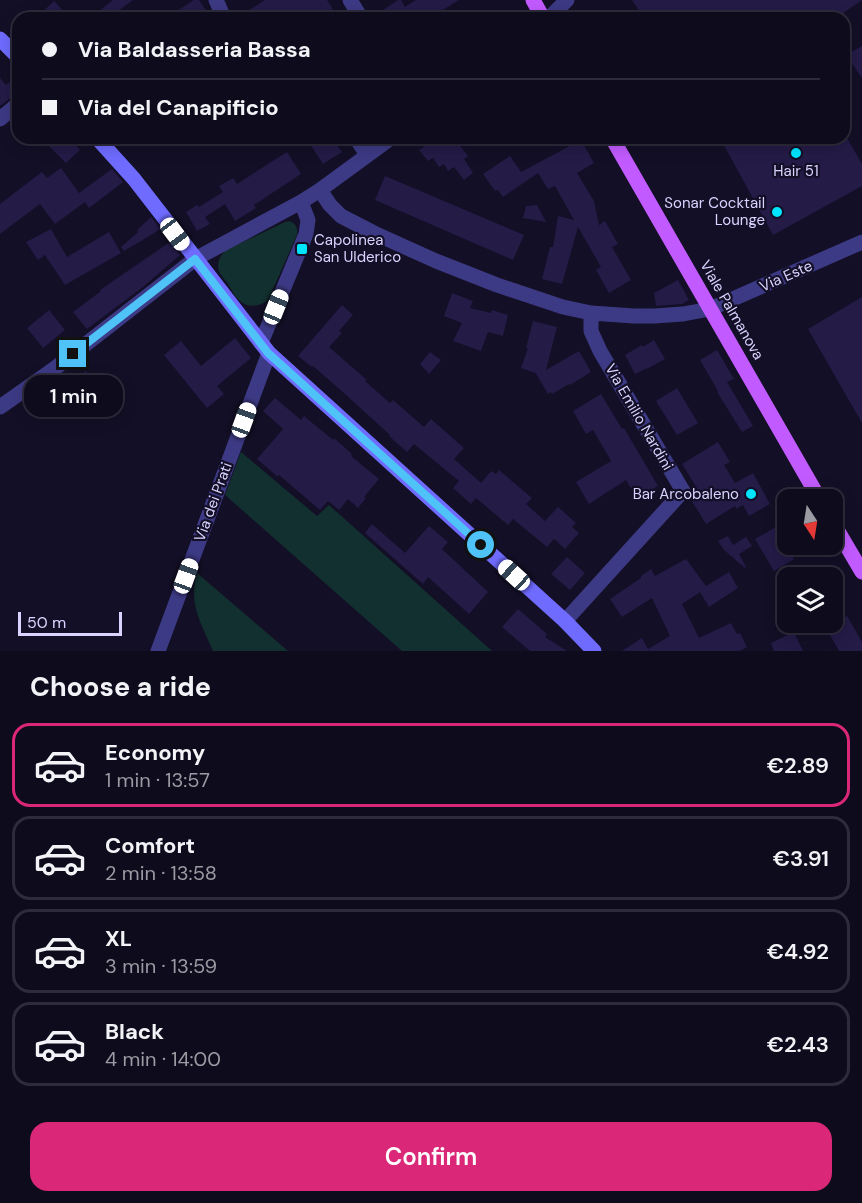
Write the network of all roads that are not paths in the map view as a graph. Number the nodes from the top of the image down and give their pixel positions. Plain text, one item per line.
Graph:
1 (567, 0) edge
2 (555, 12) edge
3 (0, 39) edge
4 (12, 51) edge
5 (12, 109) edge
6 (0, 119) edge
7 (102, 144) edge
8 (360, 144) edge
9 (383, 144) edge
10 (615, 144) edge
11 (367, 155) junction
12 (320, 190) junction
13 (301, 202) junction
14 (862, 242) edge
15 (195, 259) junction
16 (710, 309) junction
17 (591, 313) junction
18 (265, 348) junction
19 (0, 407) edge
20 (814, 489) edge
21 (843, 540) edge
22 (862, 572) edge
23 (565, 621) junction
24 (158, 651) edge
25 (594, 651) edge

1 - 2 street
3 - 4 street
5 - 6 street
7 - 15 street
8 - 11 street
9 - 11 street
10 - 16 main road, Viale Palmanova
11 - 12 street
12 - 13 street
12 - 17 street
13 - 15 street
13 - 18 street, Via dei Prati
14 - 16 street, Via Este
15 - 18 street
15 - 19 street
16 - 17 street
16 - 20 main road, Viale Palmanova
17 - 23 street, Via Emilio Nardini
18 - 23 street
18 - 24 street, Via dei Prati
21 - 22 main road
23 - 25 street

